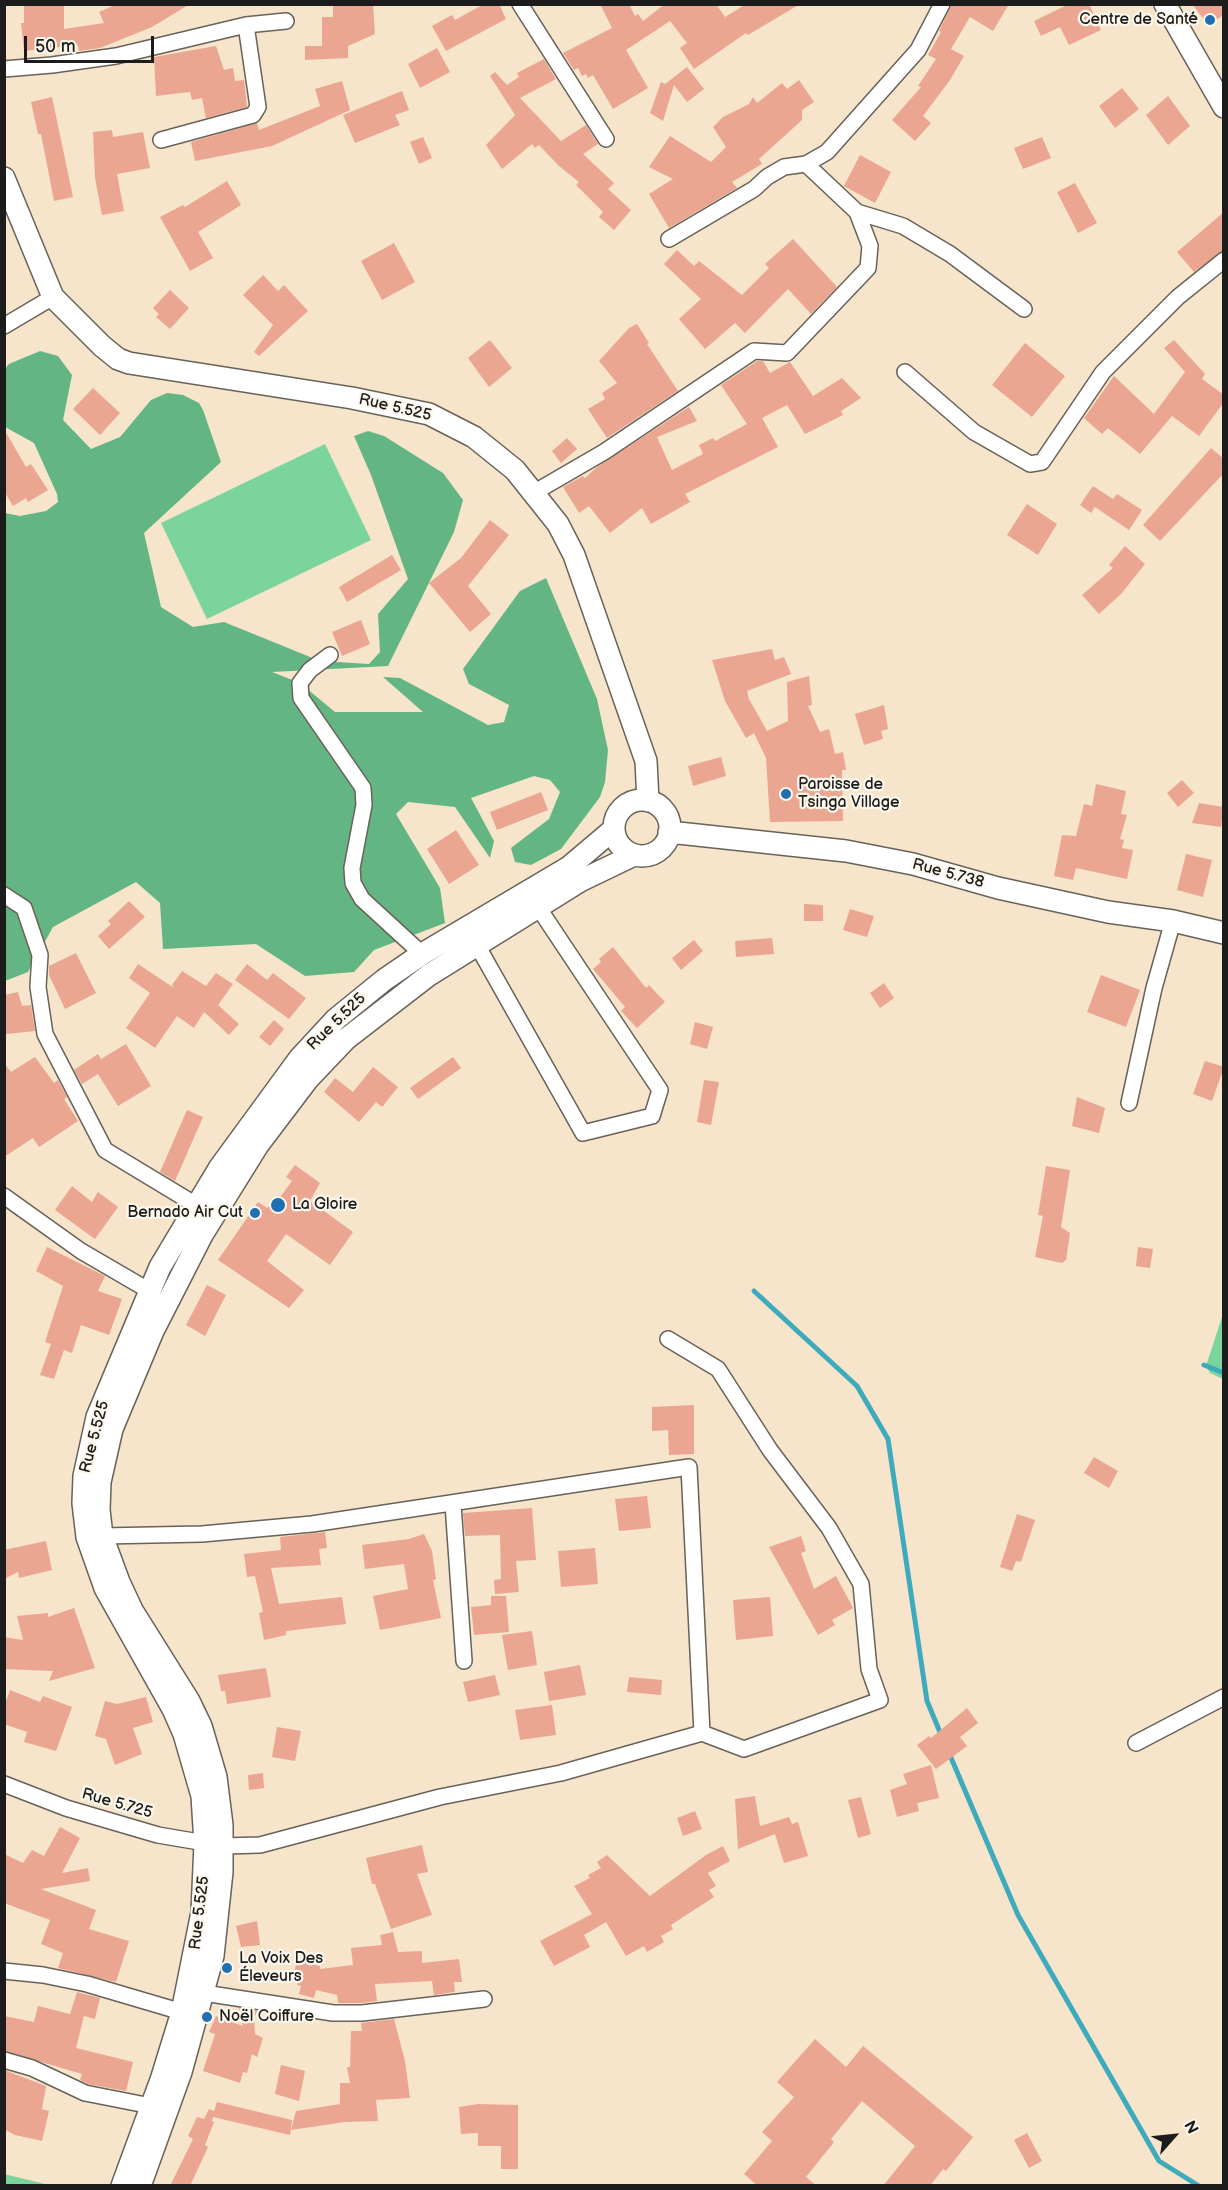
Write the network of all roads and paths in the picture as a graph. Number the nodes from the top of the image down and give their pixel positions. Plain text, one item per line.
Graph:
1 (520, 4) edge
2 (942, 4) edge
3 (1165, 4) edge
4 (286, 21) dead end
5 (246, 25) junction
6 (4, 69) edge
7 (1218, 86) edge
8 (1224, 107) edge
9 (606, 139) dead end
10 (161, 140) dead end
11 (806, 164) junction
12 (4, 178) edge
13 (857, 212) junction
14 (669, 239) dead end
15 (1224, 260) edge
16 (53, 297) junction
17 (1024, 309) dead end
18 (4, 326) edge
19 (905, 372) dead end
20 (535, 492) junction
21 (330, 655) dead end
22 (648, 801) junction
23 (614, 830) junction
24 (669, 832) junction
25 (634, 855) junction
26 (4, 895) edge
27 (538, 907) junction
28 (1173, 921) junction
29 (1224, 933) edge
30 (477, 945) junction
31 (422, 954) junction
32 (1129, 1103) dead end
33 (4, 1196) edge
34 (196, 1205) junction
35 (148, 1290) junction
36 (668, 1339) dead end
37 (453, 1504) junction
38 (102, 1536) junction
39 (464, 1661) dead end
40 (1224, 1697) edge
41 (702, 1734) junction
42 (1136, 1743) dead end
43 (4, 1784) edge
44 (214, 1844) junction
45 (4, 1971) edge
46 (204, 1993) junction
47 (484, 1999) dead end
48 (182, 2012) junction
49 (4, 2061) edge
50 (151, 2106) junction
51 (122, 2186) edge
52 (140, 2186) edge

1 - 9 street
2 - 11 street
3 - 7 street
4 - 5 street
5 - 6 street
5 - 10 street
7 - 8 street
11 - 13 street
11 - 14 street
12 - 16 street, Rue 5.525
13 - 17 street
13 - 20 street
15 - 19 street
16 - 18 street
16 - 20 street, Rue 5.525
20 - 22 street, Rue 5.525
21 - 31 street
22 - 23 street
22 - 24 street
23 - 25 street
23 - 31 street, Rue 5.525
24 - 25 street
24 - 28 street, Rue 5.738
25 - 27 street, Rue 5.525
26 - 34 street
27 - 30 street, Rue 5.525
27 - 30 street
28 - 29 street, Rue 5.738
28 - 32 street
30 - 38 street, Rue 5.525
31 - 34 street, Rue 5.525
33 - 35 street
34 - 35 street, Rue 5.525
35 - 44 street, Rue 5.525
36 - 41 street
37 - 38 street
37 - 39 street
37 - 41 street
38 - 44 street, Rue 5.525
40 - 42 street
41 - 44 street, Rue 5.725
43 - 44 street, Rue 5.725
44 - 46 street, Rue 5.525
44 - 48 street, Rue 5.525
45 - 48 street
46 - 47 street
46 - 52 street, Rue 5.525
48 - 50 street, Rue 5.525
49 - 50 street
50 - 51 street, Rue 5.525

